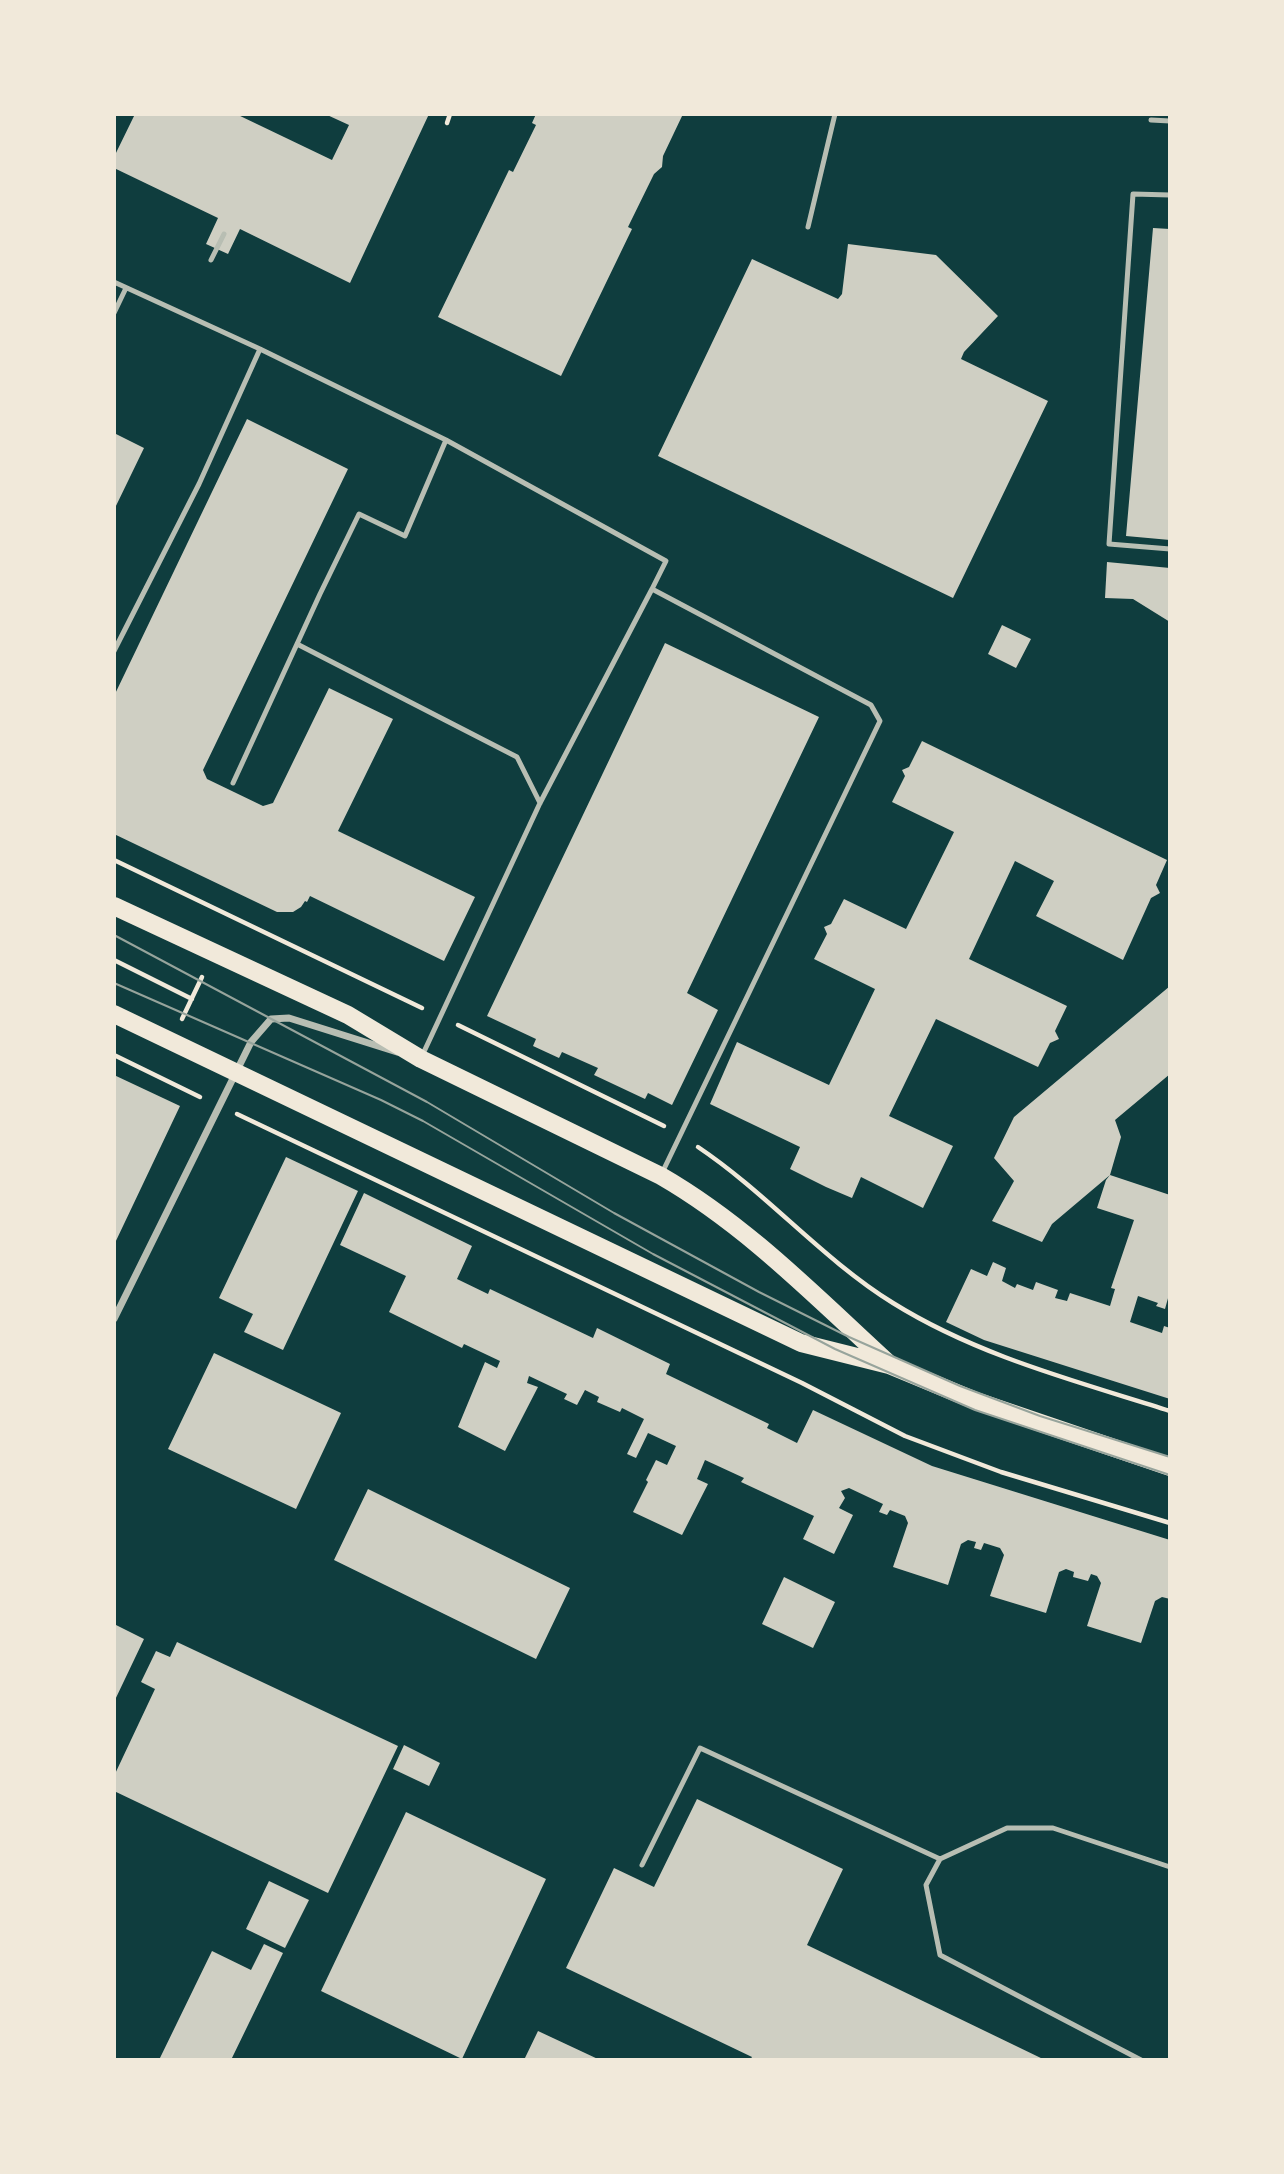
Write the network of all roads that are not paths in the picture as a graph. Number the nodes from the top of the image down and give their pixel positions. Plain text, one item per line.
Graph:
1 (835, 114) edge
2 (1151, 120) dead end
3 (1170, 121) edge
4 (1170, 195) edge
5 (808, 227) dead end
6 (224, 234) dead end
7 (211, 260) dead end
8 (114, 282) edge
9 (126, 288) junction
10 (114, 313) edge
11 (260, 349) junction
12 (446, 440) junction
13 (1170, 550) edge
14 (652, 589) junction
15 (297, 644) junction
16 (114, 652) edge
17 (233, 783) dead end
18 (540, 803) junction
19 (114, 906) edge
20 (114, 1014) edge
21 (421, 1059) junction
22 (236, 1071) junction
23 (661, 1176) junction
24 (114, 1319) edge
25 (889, 1365) junction
26 (1170, 1467) edge
27 (940, 1859) junction
28 (642, 1865) dead end
29 (1170, 1867) edge
30 (1141, 2060) edge

1 - 5 lane
2 - 3 lane
4 - 13 lane
6 - 7 lane
8 - 9 lane
9 - 10 lane
9 - 11 lane
11 - 12 lane
11 - 16 lane
12 - 14 lane
12 - 15 lane
14 - 18 lane
14 - 23 lane
15 - 17 lane
15 - 18 lane
18 - 21 lane
19 - 21 main road
20 - 22 main road
21 - 22 street
21 - 23 main road
22 - 24 street
22 - 25 main road
23 - 25 main road
25 - 26 main road
27 - 28 lane
27 - 29 lane
27 - 30 lane

